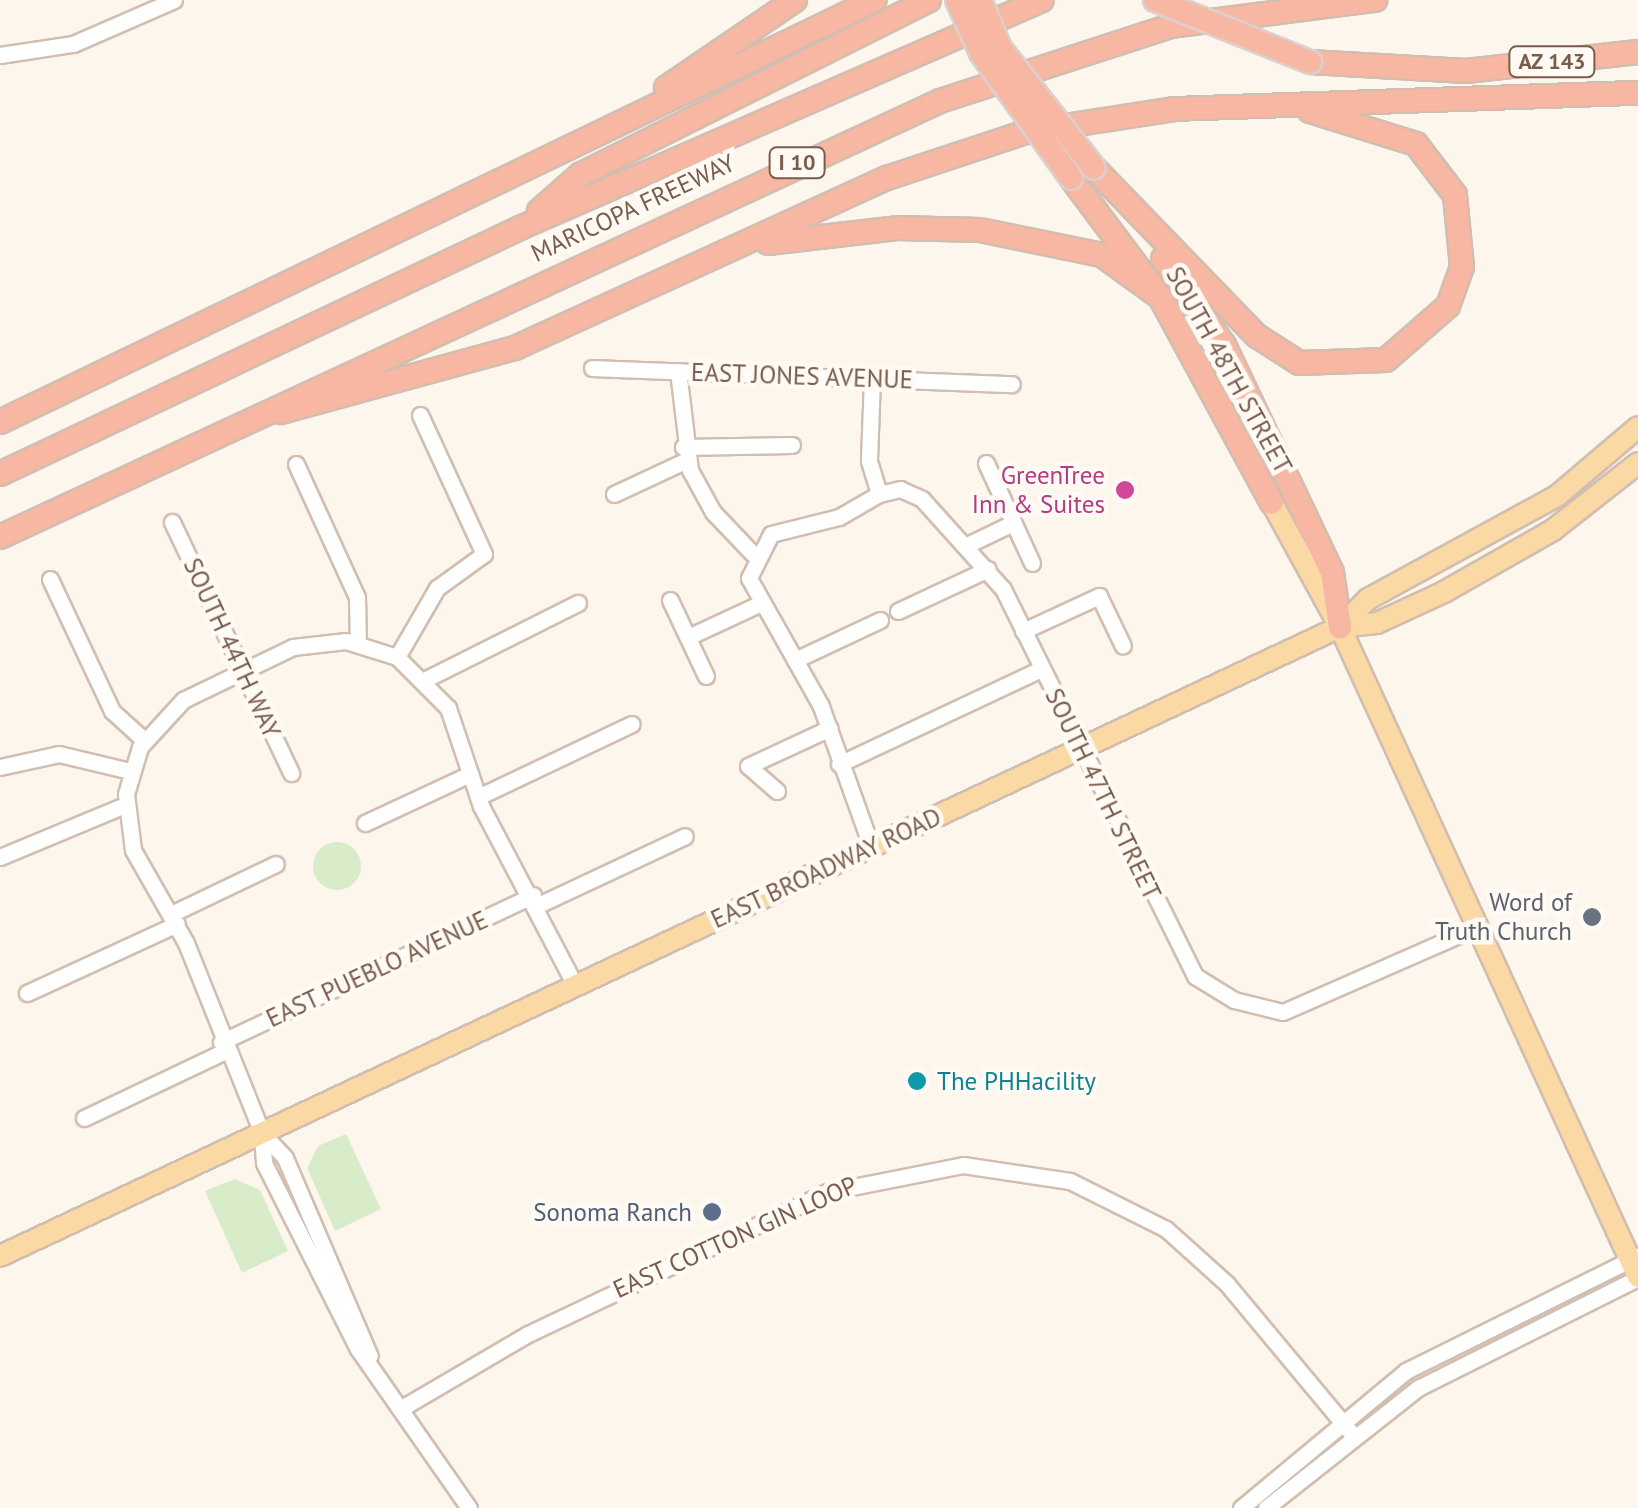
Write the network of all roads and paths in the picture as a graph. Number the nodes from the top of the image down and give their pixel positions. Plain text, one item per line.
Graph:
1 (174, 0) edge
2 (795, 0) edge
3 (875, 0) edge
4 (928, 0) edge
5 (957, 0) edge
6 (980, 0) edge
7 (1042, 0) edge
8 (1156, 0) edge
9 (1375, 0) edge
10 (1638, 52) edge
11 (0, 55) edge
12 (1638, 93) edge
13 (1284, 104) junction
14 (568, 146) junction
15 (1094, 168) junction
16 (522, 226) junction
17 (736, 249) junction
18 (1160, 297) junction
19 (592, 368) dead end
20 (678, 370) junction
21 (872, 378) junction
22 (1012, 384) dead end
23 (420, 416) dead end
24 (248, 418) junction
25 (0, 422) edge
26 (1638, 427) edge
27 (792, 445) dead end
28 (685, 453) junction
29 (986, 463) dead end
30 (1638, 463) edge
31 (296, 464) dead end
32 (0, 474) edge
33 (614, 494) dead end
34 (879, 494) junction
35 (1272, 503) joint
36 (172, 522) dead end
37 (1014, 523) junction
38 (0, 537) edge
39 (966, 546) junction
40 (754, 554) junction
41 (1032, 564) dead end
42 (988, 569) junction
43 (50, 579) dead end
44 (670, 600) dead end
45 (578, 603) dead end
46 (757, 605) junction
47 (898, 611) dead end
48 (880, 620) dead end
49 (1340, 627) junction
50 (1023, 631) junction
51 (688, 637) junction
52 (358, 643) junction
53 (1122, 646) dead end
54 (397, 657) junction
55 (795, 660) junction
56 (1041, 669) junction
57 (242, 670) junction
58 (706, 676) dead end
59 (426, 679) junction
60 (632, 724) dead end
61 (830, 728) junction
62 (144, 740) junction
63 (1082, 748) junction
64 (839, 764) junction
65 (0, 767) edge
66 (130, 771) junction
67 (291, 774) dead end
68 (470, 774) junction
69 (778, 791) dead end
70 (478, 797) junction
71 (125, 805) junction
72 (366, 823) dead end
73 (685, 836) dead end
74 (871, 846) junction
75 (0, 857) edge
76 (276, 864) dead end
77 (535, 900) junction
78 (174, 919) junction
79 (1476, 926) junction
80 (576, 986) junction
81 (27, 994) dead end
82 (223, 1047) junction
83 (84, 1118) dead end
84 (262, 1133) junction
85 (0, 1256) edge
86 (1636, 1268) edge
87 (400, 1410) junction
88 (1340, 1419) junction
89 (1354, 1434) junction
90 (468, 1508) edge
91 (1241, 1508) edge
92 (1266, 1508) edge

1 - 11 street
2 - 14 highway
3 - 14 highway
4 - 16 highway
5 - 18 highway, SOUTH 48TH STREET, bridge
6 - 15 highway, SOUTH 48TH STREET, bridge
7 - 16 highway, MARICOPA FREEWAY / I 10
8 - 10 highway, AZ 143, bridge
9 - 24 highway, MARICOPA FREEWAY / I 10
12 - 13 highway
13 - 15 highway
13 - 17 highway
14 - 25 highway
15 - 49 highway, SOUTH 48TH STREET
16 - 32 highway, MARICOPA FREEWAY / I 10
17 - 18 highway
17 - 24 highway
18 - 35 highway, SOUTH 48TH STREET
19 - 20 street, EAST JONES AVENUE
20 - 21 street, EAST JONES AVENUE
20 - 28 street
21 - 22 street, EAST JONES AVENUE
21 - 34 street
23 - 54 street
24 - 38 highway, MARICOPA FREEWAY / I 10
26 - 49 main road
27 - 28 street
28 - 33 street
28 - 40 street
29 - 37 street
30 - 49 main road, EAST BROADWAY ROAD
31 - 52 street
34 - 39 street, SOUTH 47TH STREET
34 - 40 street
35 - 49 main road, SOUTH 48TH STREET
36 - 57 street, SOUTH 44TH WAY
37 - 39 street
37 - 41 street
39 - 42 street, SOUTH 47TH STREET
40 - 46 street
42 - 47 street
42 - 50 street, SOUTH 47TH STREET
43 - 62 street
44 - 51 street
45 - 59 street
46 - 51 street
46 - 55 street
48 - 55 street
49 - 63 main road, EAST BROADWAY ROAD
49 - 79 main road, SOUTH 48TH STREET
50 - 53 street
50 - 56 street, SOUTH 47TH STREET
51 - 58 street
52 - 54 street
52 - 57 street
54 - 59 street
55 - 61 street
56 - 63 street, SOUTH 47TH STREET
56 - 64 street
57 - 62 street
57 - 67 street, SOUTH 44TH WAY
59 - 68 street
60 - 70 street
61 - 64 street
61 - 69 street
62 - 66 street
63 - 74 main road, EAST BROADWAY ROAD
63 - 79 street, SOUTH 47TH STREET
64 - 74 street
65 - 66 street
66 - 71 street
68 - 70 street
68 - 72 street
70 - 77 street
71 - 75 street
71 - 78 street
73 - 77 street, EAST PUEBLO AVENUE
74 - 80 main road, EAST BROADWAY ROAD
76 - 78 street
77 - 80 street
77 - 82 street, EAST PUEBLO AVENUE
78 - 81 street
78 - 82 street
79 - 86 main road, SOUTH 48TH STREET
80 - 84 main road, EAST BROADWAY ROAD
82 - 83 street, EAST PUEBLO AVENUE
82 - 84 street
84 - 85 main road, EAST BROADWAY ROAD
84 - 87 street
86 - 88 street
86 - 89 street
87 - 88 street, EAST COTTON GIN LOOP
87 - 90 street
88 - 89 street, EAST COTTON GIN LOOP
88 - 91 street
89 - 92 street

